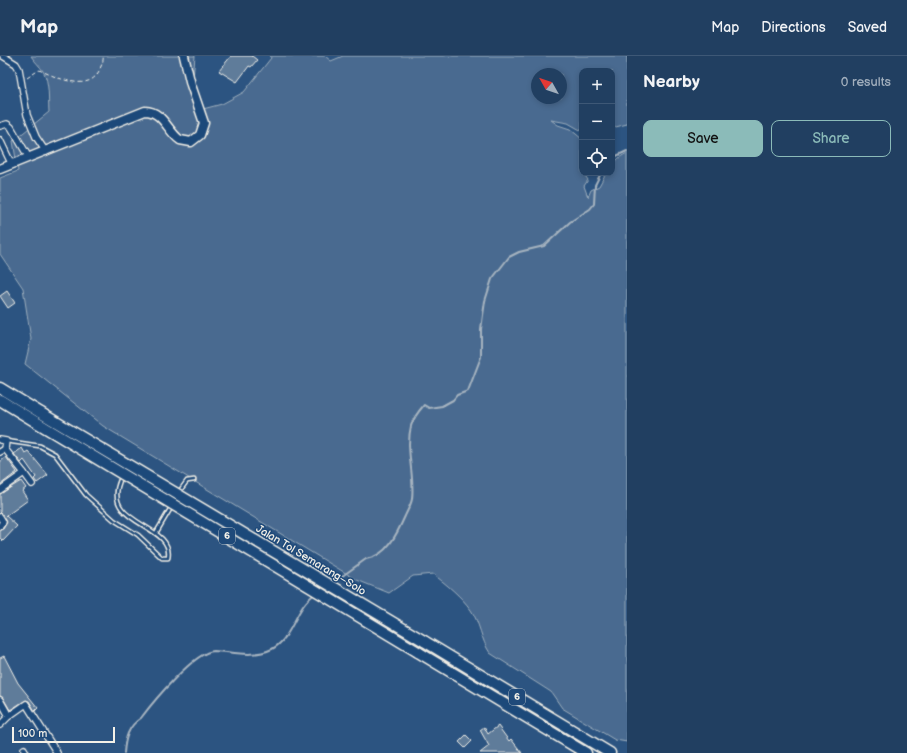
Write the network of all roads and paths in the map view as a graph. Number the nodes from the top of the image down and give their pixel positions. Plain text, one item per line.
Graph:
1 (3, 56) edge
2 (103, 56) edge
3 (184, 56) edge
4 (23, 83) junction
5 (0, 126) edge
6 (0, 140) edge
7 (46, 152) junction
8 (29, 158) junction
9 (12, 165) junction
10 (0, 169) edge
11 (0, 388) edge
12 (0, 400) edge
13 (3, 441) edge
14 (2, 451) edge
15 (24, 473) junction
16 (120, 480) dead end
17 (194, 480) dead end
18 (32, 484) dead end
19 (0, 490) edge
20 (0, 518) edge
21 (0, 526) edge
22 (156, 533) junction
23 (0, 700) edge
24 (9, 716) junction
25 (0, 725) edge
26 (57, 753) edge
27 (586, 753) edge
28 (610, 753) edge

1 - 4 street
2 - 4 path
3 - 7 street
4 - 7 street
5 - 8 street
6 - 9 street
7 - 8 street
8 - 9 street
9 - 10 street
11 - 28 highway, Jalan Tol Semarang–Solo / 6, bridge
12 - 27 highway, Jalan Tol Semarang–Solo / 6, bridge
13 - 14 street
13 - 22 lane
14 - 15 street
15 - 18 street
15 - 19 street
16 - 22 lane
17 - 22 lane
20 - 21 street
23 - 24 street
24 - 25 street
24 - 26 street

